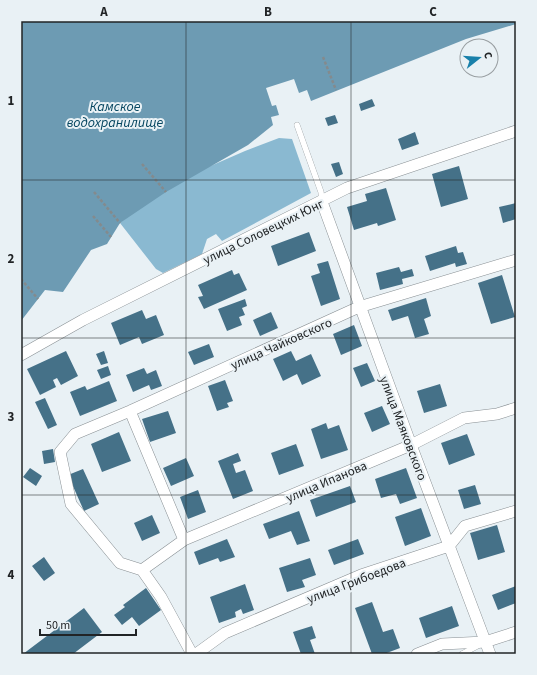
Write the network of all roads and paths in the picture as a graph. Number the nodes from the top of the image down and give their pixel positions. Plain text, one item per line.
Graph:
1 (323, 57) dead end
2 (336, 90) dead end
3 (297, 125) dead end
4 (516, 131) edge
5 (142, 164) dead end
6 (94, 192) dead end
7 (166, 192) dead end
8 (322, 202) junction
9 (92, 216) dead end
10 (120, 223) dead end
11 (111, 237) dead end
12 (516, 260) edge
13 (21, 279) edge
14 (38, 299) dead end
15 (359, 307) junction
16 (21, 354) edge
17 (516, 408) edge
18 (130, 411) junction
19 (410, 446) junction
20 (516, 511) edge
21 (184, 540) junction
22 (449, 546) junction
23 (142, 570) junction
24 (516, 632) edge
25 (485, 642) junction
26 (192, 654) edge
27 (196, 654) edge
28 (417, 654) edge
29 (462, 654) edge
30 (490, 654) edge

1 - 2 path
3 - 8 lane
4 - 8 street, улица Соловецких Юнг
5 - 7 path
6 - 10 path
8 - 15 street, улица Маяковского
8 - 16 street, улица Соловецких Юнг
9 - 11 path
12 - 15 street, улица Чайковского
13 - 14 path
15 - 18 street, улица Чайковского
15 - 19 street, улица Маяковского
17 - 19 street, улица Ипанова
18 - 21 street
18 - 23 street, улица Чайковского
19 - 21 street, улица Ипанова
19 - 22 street, улица Маяковского
20 - 22 street
21 - 23 street, улица Ипанова
22 - 25 street, улица Маяковского
22 - 27 street, улица Грибоедова
23 - 26 street
24 - 25 street
25 - 28 street
25 - 29 lane
25 - 30 street, улица Маяковского

